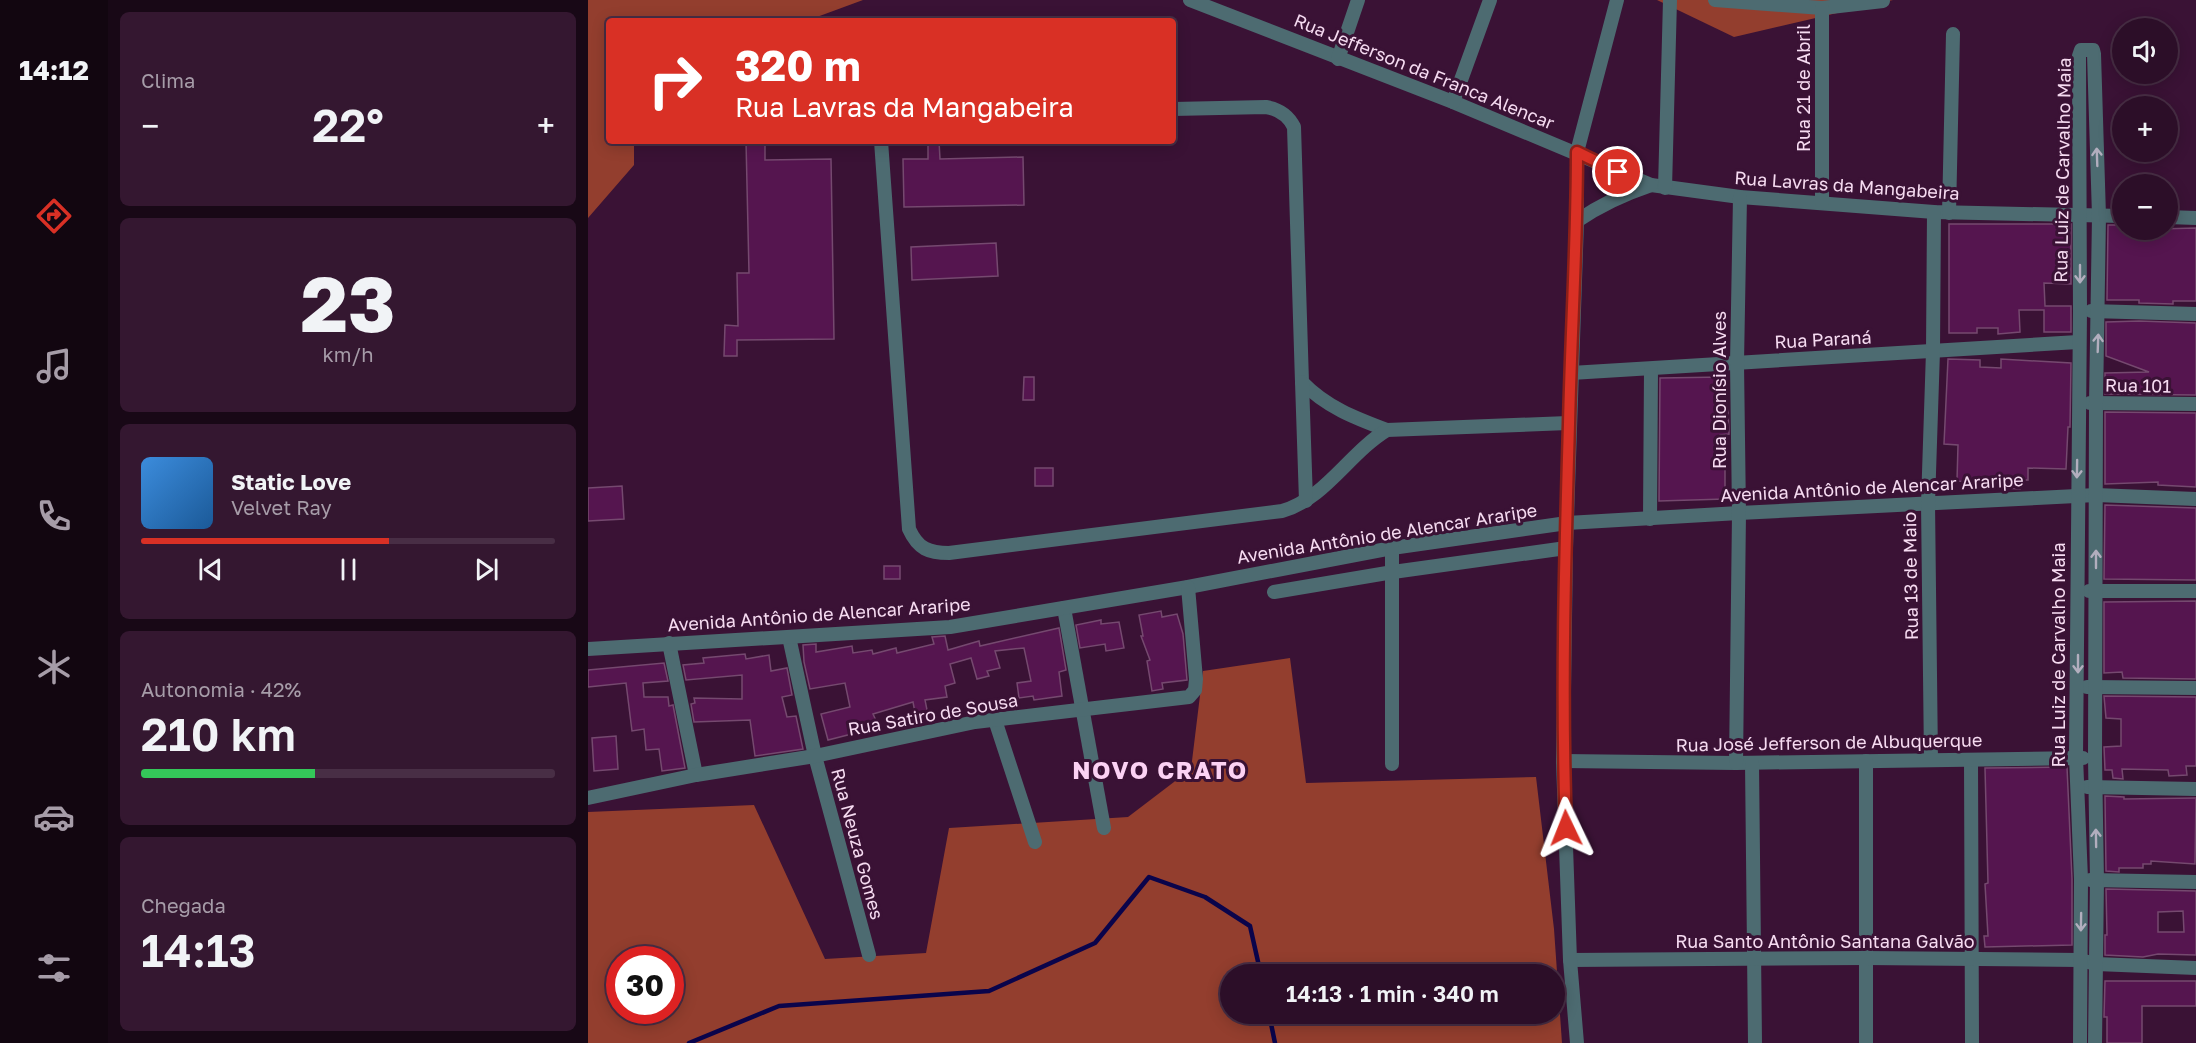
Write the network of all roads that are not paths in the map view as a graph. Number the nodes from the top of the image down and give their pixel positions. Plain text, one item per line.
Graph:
1 (1190, 0) edge
2 (1358, 0) edge
3 (1490, 0) edge
4 (1617, 0) edge
5 (1670, 0) edge
6 (1715, 0) edge
7 (1883, 1) edge
8 (1229, 7) edge
9 (1822, 8) junction
10 (1953, 34) dead end
11 (1338, 59) junction
12 (1453, 102) junction
13 (1176, 109) edge
14 (881, 144) edge
15 (1577, 152) junction
16 (1658, 187) junction
17 (1740, 197) junction
18 (1822, 203) junction
19 (1934, 212) junction
20 (1949, 213) junction
21 (2080, 215) junction
22 (2099, 216) junction
23 (2112, 216) edge
24 (2178, 217) edge
25 (2196, 218) edge
26 (1577, 221) junction
27 (2080, 311) junction
28 (2099, 311) junction
29 (2196, 314) edge
30 (2078, 342) junction
31 (1933, 351) junction
32 (1737, 363) junction
33 (1651, 370) junction
34 (1571, 374) junction
35 (1302, 382) junction
36 (2096, 403) junction
37 (2079, 404) junction
38 (2196, 404) edge
39 (1569, 423) junction
40 (1387, 430) junction
41 (2096, 495) junction
42 (2077, 496) junction
43 (2196, 499) edge
44 (1306, 501) junction
45 (1928, 503) junction
46 (1739, 513) junction
47 (1650, 519) junction
48 (1567, 523) junction
49 (1392, 548) junction
50 (1566, 548) junction
51 (1393, 572) junction
52 (1188, 587) junction
53 (2096, 591) junction
54 (2196, 591) edge
55 (1274, 592) dead end
56 (2078, 592) junction
57 (1064, 608) junction
58 (789, 636) junction
59 (669, 643) junction
60 (588, 649) edge
61 (2078, 687) junction
62 (2096, 687) junction
63 (2196, 688) edge
64 (1082, 710) junction
65 (995, 720) junction
66 (815, 756) junction
67 (2076, 757) junction
68 (2095, 758) junction
69 (1931, 760) junction
70 (1971, 760) junction
71 (1866, 761) junction
72 (1563, 762) junction
73 (1736, 763) junction
74 (1752, 763) junction
75 (1392, 764) dead end
76 (690, 776) junction
77 (2078, 786) junction
78 (2096, 788) junction
79 (2196, 789) edge
80 (588, 798) edge
81 (1104, 828) dead end
82 (1035, 842) dead end
83 (2081, 879) junction
84 (2097, 880) junction
85 (2196, 882) edge
86 (869, 955) dead end
87 (1865, 958) junction
88 (1971, 959) junction
89 (1570, 960) junction
90 (1754, 960) junction
91 (2080, 960) junction
92 (2096, 964) junction
93 (2196, 968) edge
94 (1577, 1043) edge
95 (1755, 1043) edge
96 (1866, 1043) edge
97 (1972, 1043) edge
98 (2080, 1043) edge
99 (2095, 1043) edge

1 - 8 street, Rua Jefferson da Franca Alencar
2 - 11 street
3 - 12 street
4 - 15 street
5 - 16 street
6 - 9 street
7 - 9 street
8 - 11 street, Rua Jefferson da Franca Alencar
9 - 18 street, Rua 21 de Abril
10 - 20 street
11 - 12 street, Rua Jefferson da Franca Alencar
12 - 15 street, Rua Jefferson da Franca Alencar
13 - 35 street
14 - 44 street
15 - 16 street, Rua Lavras da Mangabeira
15 - 26 street
16 - 17 street, Rua Lavras da Mangabeira
16 - 26 street
17 - 18 street, Rua Lavras da Mangabeira
17 - 32 street, Rua Dionísio Alves
18 - 19 street, Rua Lavras da Mangabeira
19 - 20 street, Rua Lavras da Mangabeira
19 - 31 street, Rua 13 de Maio
20 - 21 street, Rua Lavras da Mangabeira
21 - 22 street, Rua Lavras da Mangabeira
22 -> 21 street, Rua Luiz de Carvalho Maia
21 -> 27 street, Rua Luiz de Carvalho Maia
22 - 23 street, Rua Lavras da Mangabeira
22 - 28 street, Rua Luiz de Carvalho Maia
24 - 25 street
26 - 34 street
27 - 28 street
27 - 30 street, Rua Luiz de Carvalho Maia
28 - 29 street
36 -> 28 street, Rua Luiz de Carvalho Maia
30 - 31 street, Rua Paraná
30 - 37 street, Rua Luiz de Carvalho Maia
31 - 32 street, Rua Paraná
31 - 45 street, Rua 13 de Maio
32 - 33 street, Rua Paraná
32 - 46 street, Rua Dionísio Alves
33 - 34 street, Rua Paraná
33 - 47 street
34 - 39 street
35 - 40 street
35 - 44 street
36 - 37 street, Rua 101
36 - 38 street, Rua 101
36 - 41 street, Rua Luiz de Carvalho Maia
37 -> 42 street, Rua Luiz de Carvalho Maia
39 - 40 street
39 - 48 street
40 - 44 street
41 - 42 street, Avenida Antônio de Alencar Araripe
41 - 43 street, Avenida Antônio de Alencar Araripe
53 -> 41 street, Rua Luiz de Carvalho Maia
42 - 45 street, Avenida Antônio de Alencar Araripe
42 - 56 street, Rua Luiz de Carvalho Maia
45 - 46 street, Avenida Antônio de Alencar Araripe
45 - 69 street, Rua 13 de Maio
46 - 47 street, Avenida Antônio de Alencar Araripe
46 - 73 street, Rua Dionísio Alves
47 - 48 street, Avenida Antônio de Alencar Araripe
48 - 49 street, Avenida Antônio de Alencar Araripe
48 - 50 street
49 - 51 street
49 - 52 street, Avenida Antônio de Alencar Araripe
50 - 51 street
50 - 72 street
51 - 55 street
51 - 75 street
52 - 57 street, Avenida Antônio de Alencar Araripe
52 - 64 street, Rua Satiro de Sousa
53 - 54 street
53 - 56 street
53 - 62 street, Rua Luiz de Carvalho Maia
56 -> 61 street, Rua Luiz de Carvalho Maia
57 - 58 street, Avenida Antônio de Alencar Araripe
57 - 64 street
58 - 59 street, Avenida Antônio de Alencar Araripe
58 - 66 street, Rua Neuza Gomes
59 - 60 street, Avenida Antônio de Alencar Araripe
59 - 76 street
61 - 62 street
61 - 67 street, Rua Luiz de Carvalho Maia
62 - 63 street
62 - 68 street, Rua Luiz de Carvalho Maia
64 - 65 street, Rua Satiro de Sousa
64 - 81 street
65 - 66 street, Rua Satiro de Sousa
65 - 82 street
66 - 76 street, Rua Satiro de Sousa
66 - 86 street, Rua Neuza Gomes
67 - 68 street, Rua José Jefferson de Albuquerque
67 - 70 street, Rua José Jefferson de Albuquerque
67 - 77 street, Rua Luiz de Carvalho Maia
68 - 78 street, Rua Luiz de Carvalho Maia
69 - 70 street, Rua José Jefferson de Albuquerque
69 - 71 street, Rua José Jefferson de Albuquerque
70 - 88 street
71 - 74 street, Rua José Jefferson de Albuquerque
71 - 87 street
72 - 73 street, Rua José Jefferson de Albuquerque
72 - 89 street
73 - 74 street, Rua José Jefferson de Albuquerque
74 - 90 street
76 - 80 street, Rua Satiro de Sousa
77 - 78 street
77 - 83 street, Rua Luiz de Carvalho Maia
78 - 79 street
84 -> 78 street, Rua Luiz de Carvalho Maia
83 - 84 street
83 -> 91 street, Rua Luiz de Carvalho Maia
84 - 85 street
84 - 92 street, Rua Luiz de Carvalho Maia
87 - 88 street, Rua Santo Antônio Santana Galvão
87 - 90 street, Rua Santo Antônio Santana Galvão
87 - 96 street
88 - 91 street, Rua Santo Antônio Santana Galvão
88 - 97 street
89 - 90 street, Rua Santo Antônio Santana Galvão
89 - 94 street
90 - 95 street
91 - 92 street, Rua Santo Antônio Santana Galvão
91 - 98 street, Rua Luiz de Carvalho Maia
92 - 93 street, Rua Santo Antônio Santana Galvão
92 - 99 street, Rua Luiz de Carvalho Maia

